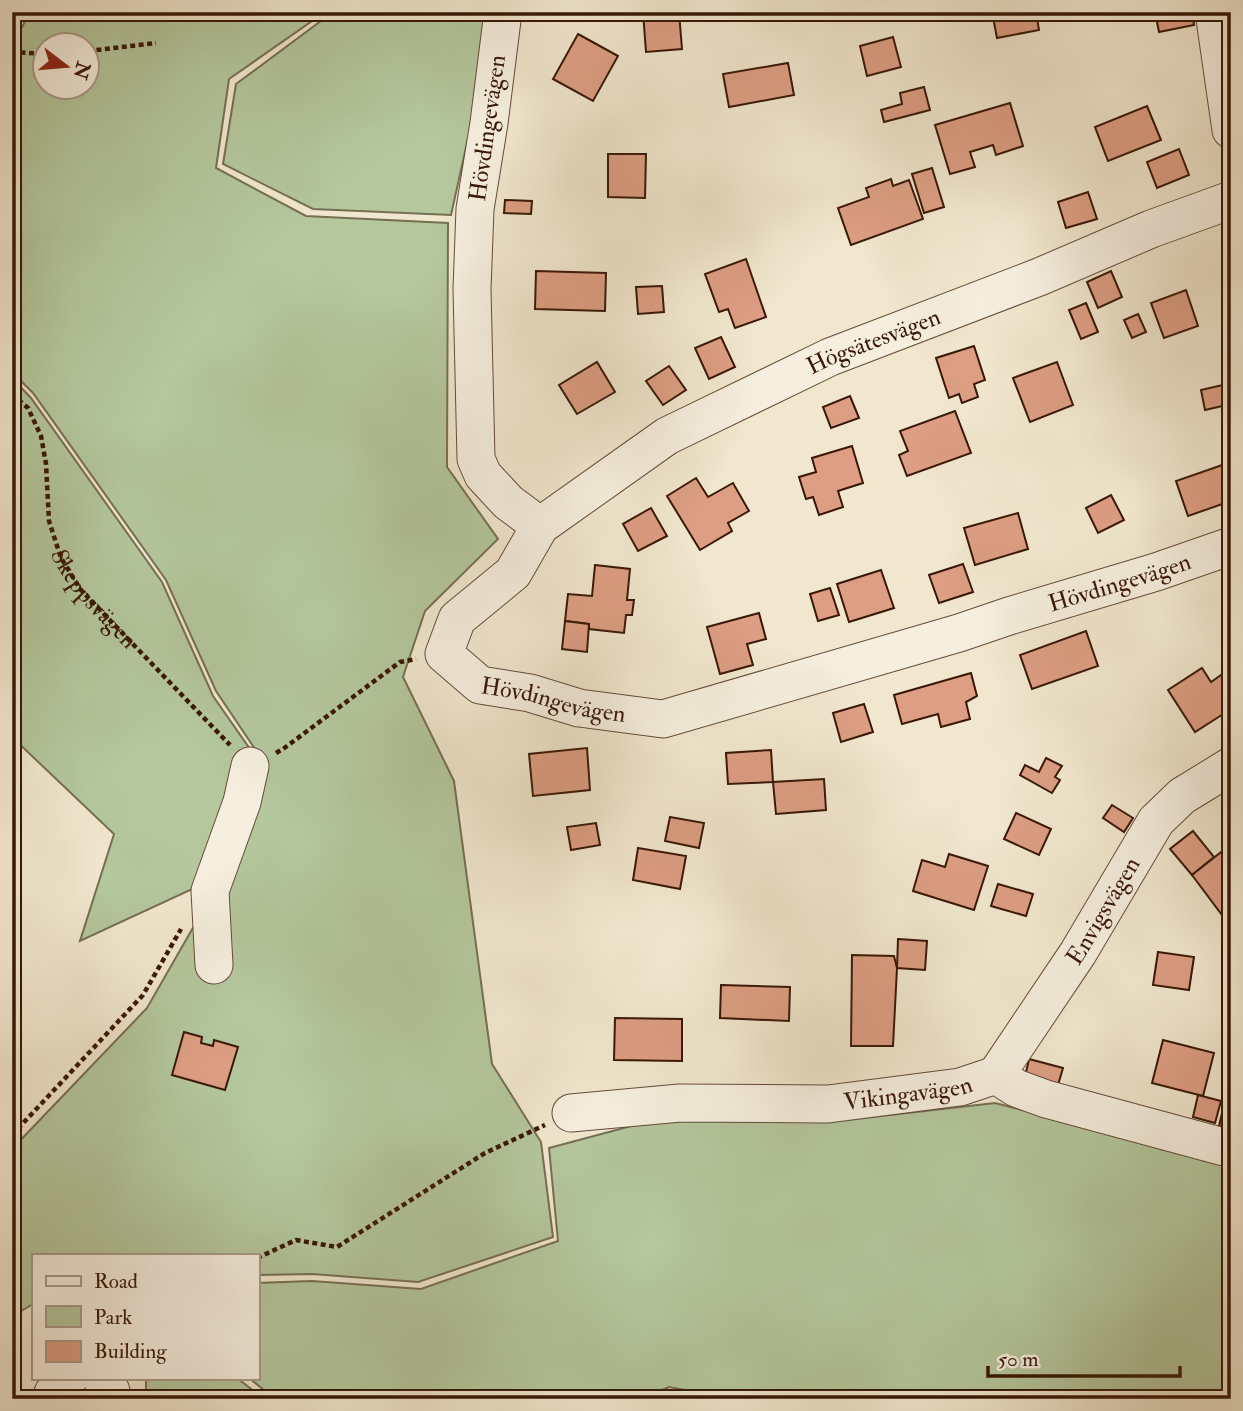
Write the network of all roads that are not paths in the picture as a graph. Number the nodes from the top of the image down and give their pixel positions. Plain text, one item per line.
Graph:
1 (503, 12) edge
2 (1214, 12) edge
3 (1231, 130) edge
4 (1231, 200) edge
5 (540, 526) junction
6 (1231, 546) edge
7 (250, 766) road end
8 (1231, 766) edge
9 (214, 965) dead end
10 (996, 1075) junction
11 (571, 1113) road end
12 (1231, 1148) edge
13 (67, 1380) edge
14 (103, 1380) edge
15 (51, 1399) edge
16 (112, 1399) edge

1 - 5 street, Hövdingevägen
2 - 3 street
4 - 5 street, Högsätesvägen
5 - 6 street, Hövdingevägen
7 - 9 street
8 - 10 street, Envigsvägen
10 - 11 street, Vikingavägen
10 - 12 street, Vikingavägen
13 - 15 street
14 - 16 street

